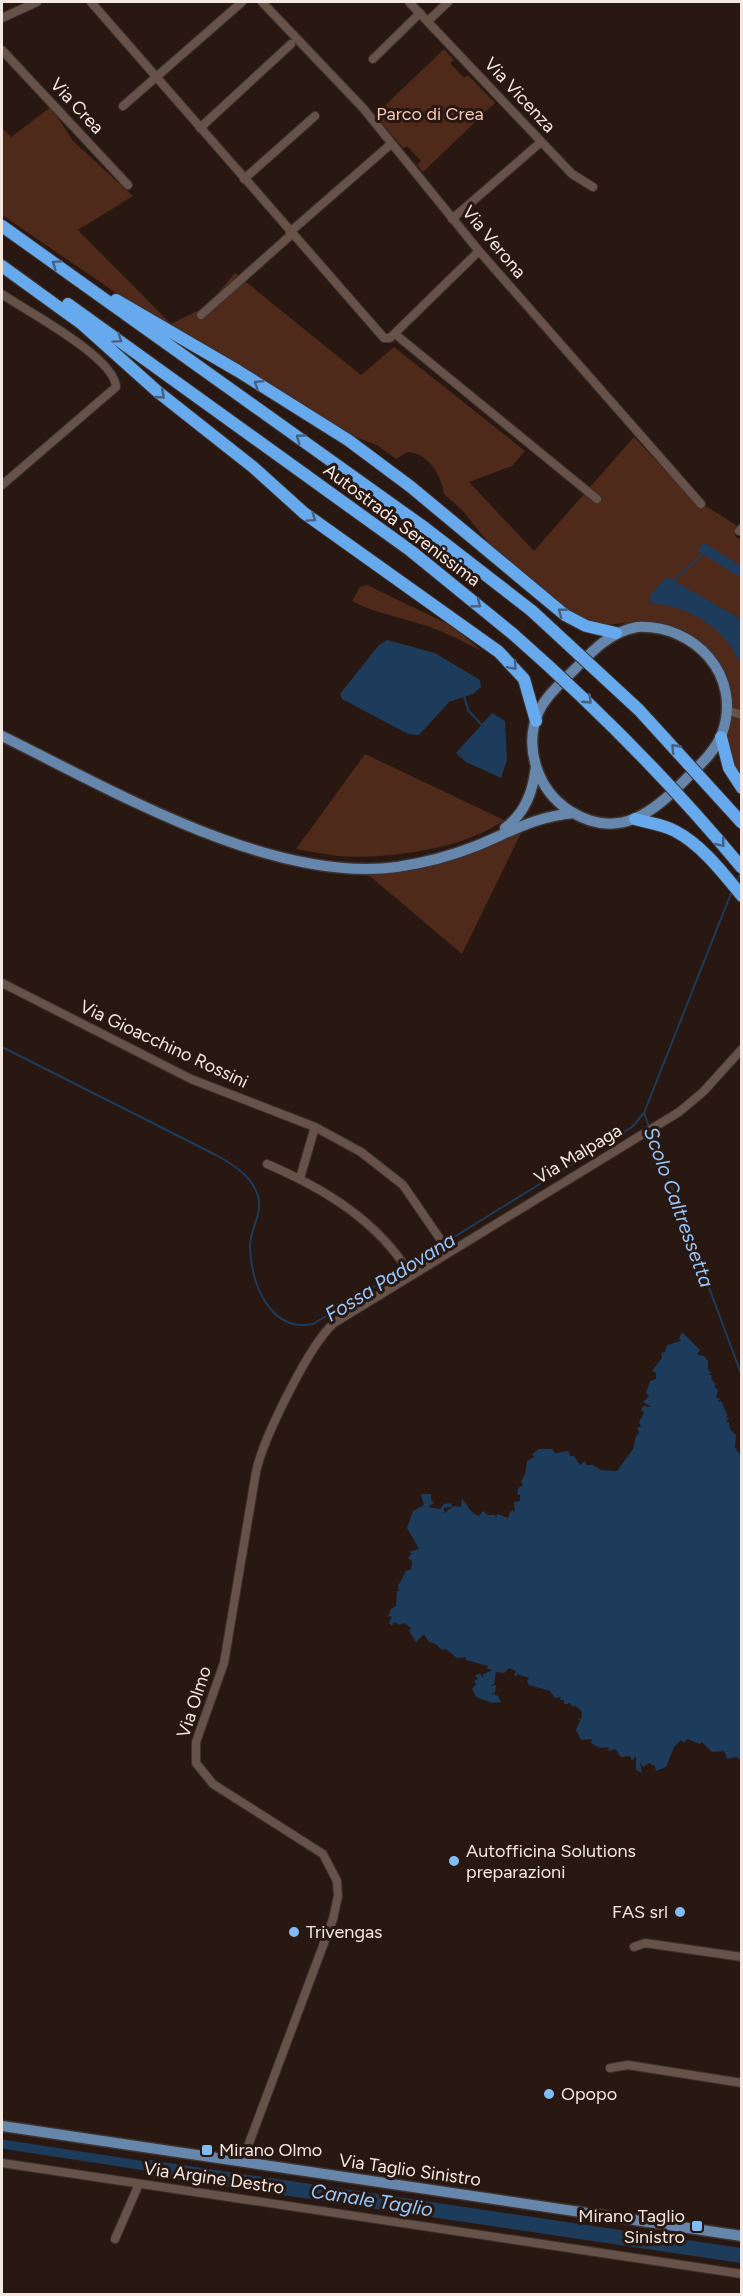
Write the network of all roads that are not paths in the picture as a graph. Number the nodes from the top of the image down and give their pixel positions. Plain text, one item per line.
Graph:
1 (37, 2) edge
2 (91, 2) edge
3 (242, 2) edge
4 (262, 2) edge
5 (409, 2) edge
6 (448, 2) edge
7 (420, 13) junction
8 (2, 18) edge
9 (428, 21) junction
10 (291, 44) dead end
11 (2, 50) edge
12 (373, 58) dead end
13 (156, 78) junction
14 (123, 106) dead end
15 (315, 116) dead end
16 (200, 128) junction
17 (541, 142) junction
18 (391, 144) junction
19 (244, 179) junction
20 (128, 185) dead end
21 (593, 187) dead end
22 (452, 219) junction
23 (2, 226) edge
24 (291, 233) junction
25 (479, 251) junction
26 (2, 256) edge
27 (2, 266) edge
28 (79, 281) junction
29 (2, 294) edge
30 (201, 315) dead end
31 (395, 334) junction
32 (2, 484) edge
33 (597, 499) dead end
34 (701, 504) dead end
35 (616, 633) junction
36 (726, 710) junction
37 (741, 715) edge
38 (536, 721) junction
39 (2, 736) edge
40 (721, 737) junction
41 (536, 766) junction
42 (741, 788) edge
43 (574, 813) junction
44 (634, 819) junction
45 (741, 823) edge
46 (488, 841) junction
47 (741, 868) edge
48 (741, 896) edge
49 (2, 983) edge
50 (741, 1049) edge
51 (315, 1128) junction
52 (267, 1164) dead end
53 (300, 1178) junction
54 (448, 1250) junction
55 (407, 1271) junction
56 (634, 1947) dead end
57 (741, 1957) edge
58 (610, 2068) dead end
59 (741, 2083) edge
60 (2, 2126) edge
61 (242, 2162) junction
62 (2, 2163) edge
63 (139, 2184) junction
64 (741, 2236) edge
65 (115, 2239) dead end
66 (741, 2274) edge

1 - 8 street
2 - 13 street
3 - 13 street
4 - 18 street, Via Verona
5 - 7 street, Via Vicenza
6 - 9 street
7 - 9 street, Via Vicenza
7 - 12 street
9 - 17 street, Via Vicenza
10 - 16 street
11 - 20 street, Via Crea
13 - 14 street
13 - 16 street
15 - 19 street
16 - 19 street
17 - 21 street, Via Vicenza
17 - 22 street
18 - 22 street, Via Verona
18 - 24 street
19 - 24 street
22 - 25 street, Via Verona
28 -> 23 highway, Autostrada Serenissima
24 - 30 street
24 - 31 street
25 - 31 street
25 - 34 street, Via Verona
26 -> 47 highway, Autostrada Serenissima, bridge
27 -> 38 highway
35 -> 28 highway
45 -> 28 highway, Autostrada Serenissima, bridge
29 - 32 street
31 - 33 street
35 - 36 main road
35 - 38 main road
36 - 37 street
36 - 40 main road
38 - 41 main road
39 - 46 main road
40 - 42 highway
40 - 44 main road
41 - 43 main road
41 - 46 main road
43 - 44 main road
43 - 46 main road
44 - 48 highway
49 - 51 street, Via Gioacchino Rossini
50 - 54 street, Via Malpaga
51 - 53 street
51 - 54 street, Via Gioacchino Rossini
52 - 53 street
53 - 55 street
54 - 55 street, Via Olmo
55 - 61 street, Via Olmo
56 - 57 street
58 - 59 street
60 - 61 main road, Via Taglio Sinistro
61 - 64 main road, Via Taglio Sinistro
62 - 63 street, Via Argine Destro
63 - 65 street
63 - 66 street, Via Argine Destro

